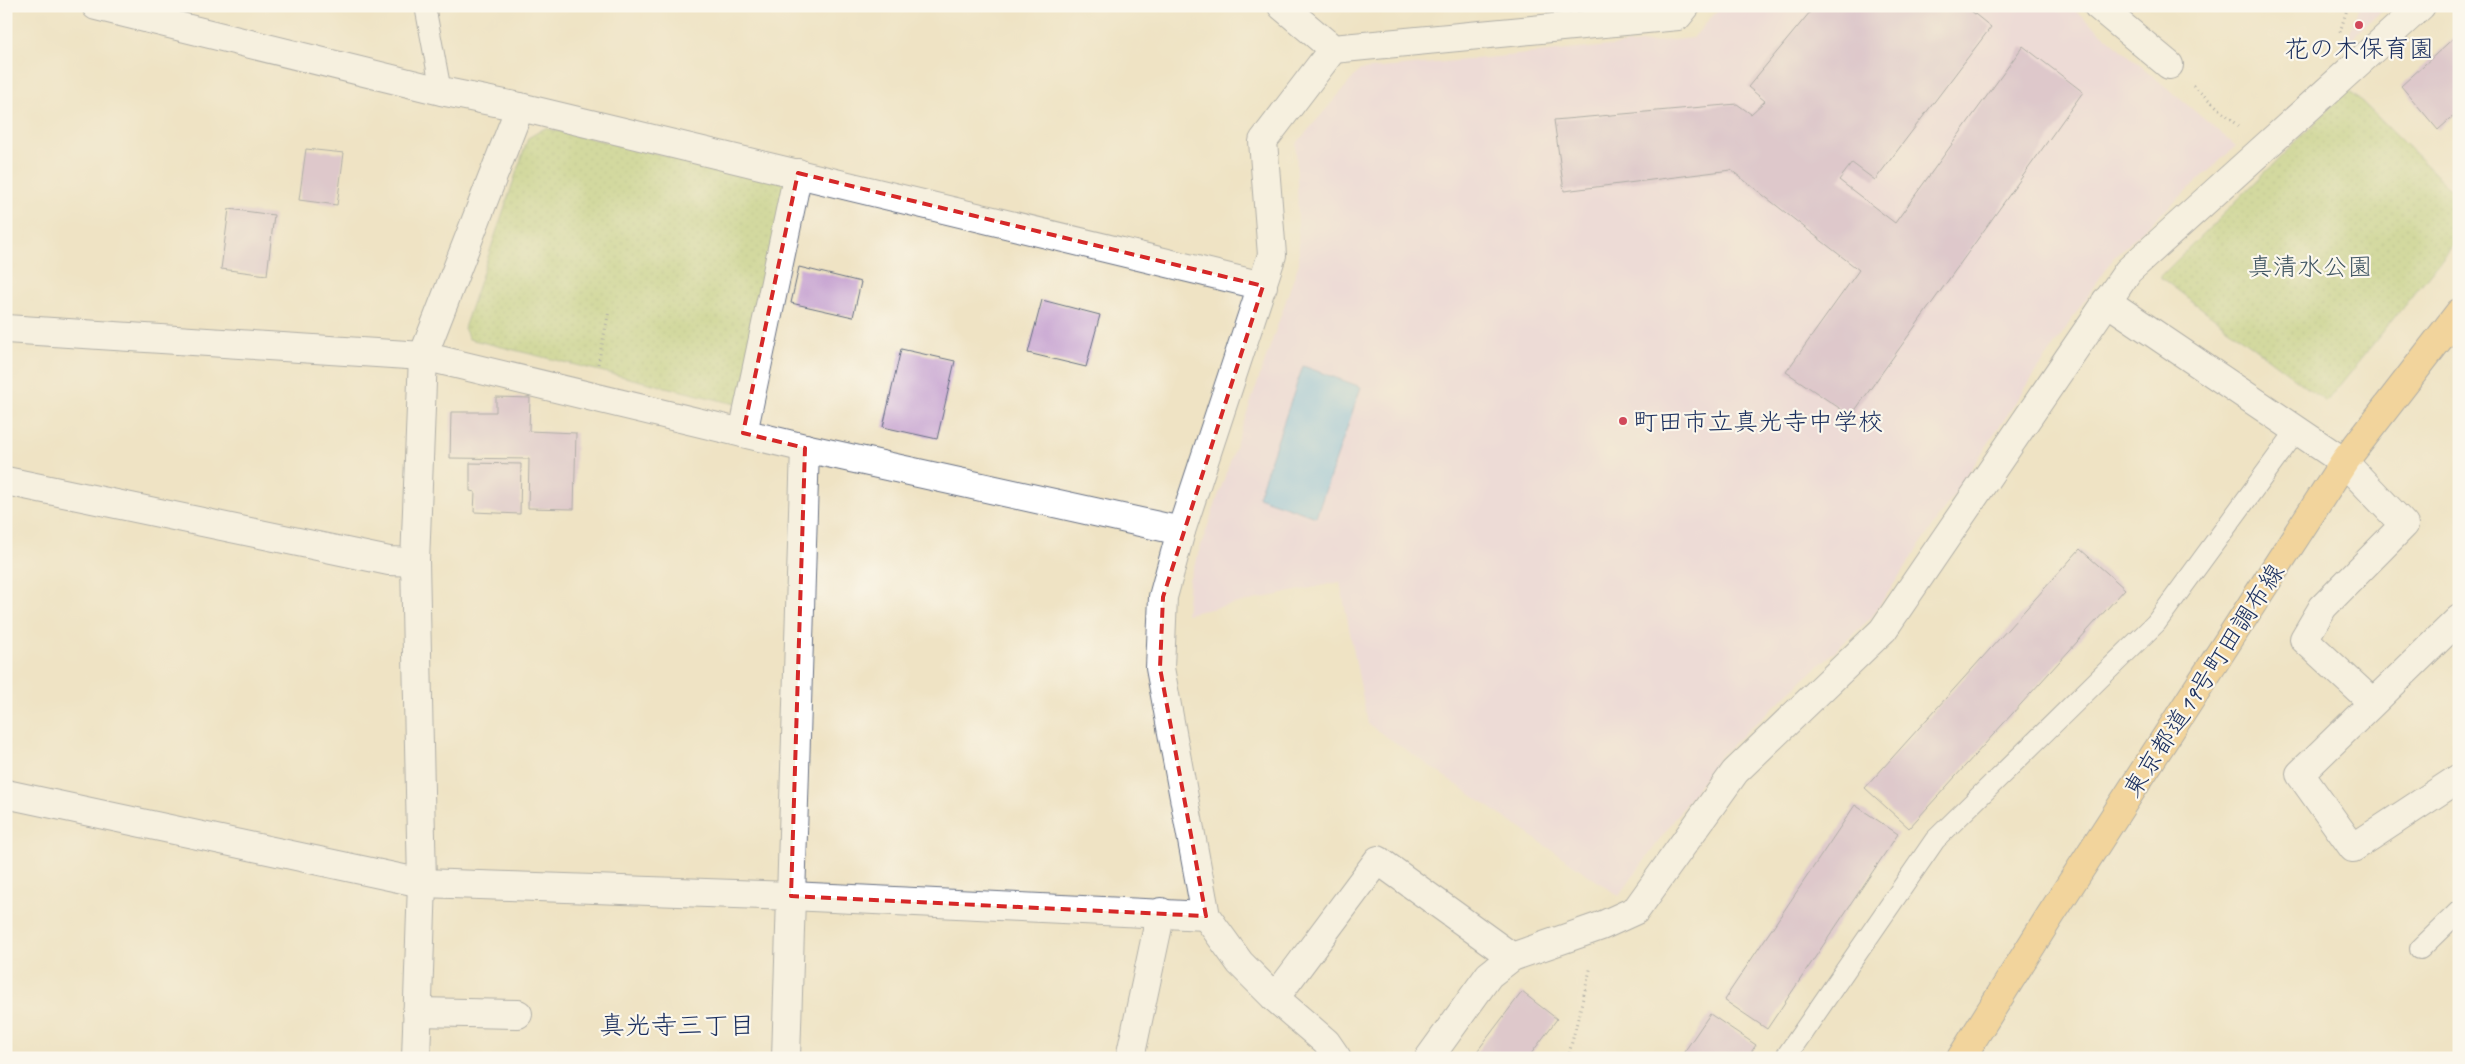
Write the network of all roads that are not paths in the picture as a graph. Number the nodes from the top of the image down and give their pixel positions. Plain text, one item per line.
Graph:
1 (96, 6) edge
2 (425, 6) edge
3 (1282, 6) edge
4 (1686, 6) edge
5 (2098, 6) edge
6 (2421, 6) edge
7 (1333, 49) junction
8 (2169, 65) dead end
9 (441, 91) junction
10 (520, 107) junction
11 (798, 173) junction
12 (1263, 286) junction
13 (2106, 302) junction
14 (2459, 313) edge
15 (6, 330) edge
16 (424, 356) junction
17 (2297, 430) junction
18 (743, 434) junction
19 (805, 448) junction
20 (2344, 462) junction
21 (6, 481) edge
22 (1181, 532) junction
23 (414, 562) junction
24 (2459, 619) edge
25 (2372, 702) junction
26 (2459, 778) edge
27 (6, 794) edge
28 (422, 883) junction
29 (791, 896) junction
30 (2459, 911) edge
31 (1161, 912) junction
32 (1206, 916) junction
33 (2420, 949) dead end
34 (1512, 957) junction
35 (1274, 998) junction
36 (418, 1012) junction
37 (518, 1014) dead end
38 (416, 1058) edge
39 (786, 1058) edge
40 (1130, 1058) edge
41 (1337, 1058) edge
42 (1429, 1058) edge
43 (1785, 1058) edge
44 (1961, 1058) edge

1 - 9 street
2 - 9 lane
3 - 7 street
4 - 7 street
5 - 8 street
6 - 13 street
7 - 12 street
9 - 10 street
10 - 11 street
10 - 16 street
11 - 12 street
11 - 18 street
12 - 22 street
13 - 17 street
13 - 34 street
14 - 20 main road, 東京都道19号町田調布線
15 - 16 street
16 - 18 street
16 - 23 street
17 - 20 street
17 - 43 lane
18 - 19 street
19 - 22 street
19 - 29 street
20 - 25 street
20 - 44 main road, 東京都道19号町田調布線
21 - 23 street
22 - 32 street
23 - 28 street
24 - 25 street
25 - 26 street
27 - 28 street
28 - 29 street
28 - 36 street
29 - 31 street
29 - 39 street
30 - 33 lane
31 - 32 street
31 - 40 street
32 - 35 street
34 - 35 street
34 - 42 street
35 - 41 street
36 - 37 street
36 - 38 street

